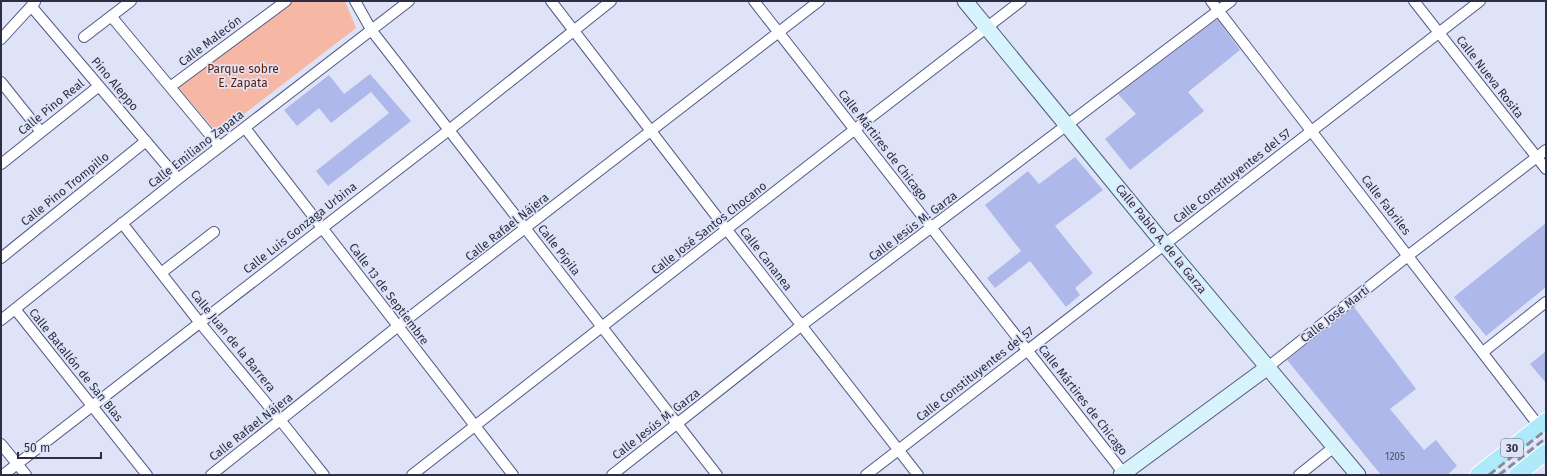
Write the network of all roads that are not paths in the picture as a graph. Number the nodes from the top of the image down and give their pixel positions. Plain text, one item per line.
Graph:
1 (131, 1) edge
2 (286, 1) edge
3 (355, 1) edge
4 (409, 1) edge
5 (551, 1) edge
6 (611, 1) edge
7 (754, 1) edge
8 (819, 1) edge
9 (965, 1) edge
10 (1021, 1) edge
11 (1211, 1) edge
12 (1231, 1) edge
13 (1414, 1) edge
14 (1480, 1) edge
15 (34, 3) edge
16 (1219, 11) junction
17 (111, 16) junction
18 (987, 27) junction
19 (574, 30) junction
20 (372, 31) junction
21 (778, 33) junction
22 (1439, 33) junction
23 (84, 37) dead end
24 (1, 39) edge
25 (1, 82) edge
26 (99, 86) junction
27 (170, 87) junction
28 (1068, 125) junction
29 (245, 128) junction
30 (449, 130) junction
31 (854, 130) junction
32 (1312, 131) junction
33 (41, 132) junction
34 (651, 132) junction
35 (146, 141) junction
36 (220, 147) junction
37 (1546, 150) edge
38 (1537, 157) junction
39 (1, 164) edge
40 (1546, 169) edge
41 (178, 179) junction
42 (122, 223) junction
43 (321, 227) junction
44 (932, 228) junction
45 (525, 229) junction
46 (727, 230) junction
47 (214, 232) dead end
48 (1165, 245) junction
49 (1409, 255) junction
50 (1, 258) edge
51 (161, 273) junction
52 (1546, 302) edge
53 (15, 309) junction
54 (1, 320) edge
55 (200, 323) junction
56 (802, 325) junction
57 (397, 327) junction
58 (602, 328) junction
59 (1028, 350) junction
60 (1483, 352) junction
61 (1268, 367) junction
62 (92, 405) junction
63 (281, 421) junction
64 (677, 424) junction
65 (1543, 424) edge
66 (474, 426) junction
67 (1, 444) edge
68 (1334, 447) junction
69 (899, 450) junction
70 (1546, 452) edge
71 (17, 464) junction
72 (1123, 474) edge
73 (3, 475) edge
74 (26, 475) edge
75 (147, 475) edge
76 (211, 475) edge
77 (324, 475) edge
78 (412, 475) edge
79 (513, 475) edge
80 (612, 475) edge
81 (717, 475) edge
82 (866, 475) edge
83 (918, 475) edge
84 (1299, 475) edge
85 (1358, 475) edge
86 (1478, 475) edge
87 (1517, 475) edge

1 - 17 street
2 - 27 street, Calle Malecón
3 - 20 street, Calle Pípila
4 - 20 street, Calle Emiliano Zapata
5 - 19 street, Calle Cananea
6 - 19 street, Calle Luis Gonzaga Urbina
7 - 21 street, Calle Mártires de Chicago
8 - 21 street, Calle Rafael Nájera
9 - 18 street, Calle Pablo A. de la Garza
10 - 18 street, Calle José Santos Chocano
11 - 16 street, Calle Fabriles
12 - 16 street, Calle Jesús M. Garza
13 - 22 street, Calle Nueva Rosita
14 - 22 street, Calle Constituyentes del 57
15 - 24 street
15 - 26 street, Pino Aleppo
16 - 28 street, Calle Jesús M. Garza
16 - 32 street, Calle Fabriles
17 - 23 street
17 - 27 street
18 - 28 street, Calle Pablo A. de la Garza
18 - 31 street, Calle José Santos Chocano
19 - 30 street, Calle Luis Gonzaga Urbina
19 - 34 street, Calle Cananea
20 - 29 street, Calle Emiliano Zapata
20 - 30 street, Calle Pípila
21 - 31 street, Calle Mártires de Chicago
21 - 34 street, Calle Rafael Nájera
22 - 32 street, Calle Constituyentes del 57
22 - 38 street, Calle Nueva Rosita
25 - 33 street
26 - 33 street, Calle Pino Real
26 - 35 street, Pino Aleppo
27 - 36 street
28 - 44 street, Calle Jesús M. Garza
28 - 48 street, Calle Pablo A. de la Garza
29 - 36 street, Calle Emiliano Zapata
29 - 43 street, Calle 13 de Septiembre
30 - 43 street, Calle Luis Gonzaga Urbina
30 - 45 street, Calle Pípila
31 - 44 street, Calle Mártires de Chicago
31 - 46 street, Calle José Santos Chocano
32 - 48 street, Calle Constituyentes del 57
32 - 49 street, Calle Fabriles
33 - 39 street, Calle Pino Real
34 - 45 street, Calle Rafael Nájera
34 - 46 street, Calle Cananea
35 - 41 street, Pino Aleppo
35 - 50 street, Calle Pino Trompillo
36 - 41 street, Calle Emiliano Zapata
37 - 38 street, Calle José Martí
38 - 40 street, Calle Nueva Rosita
38 - 49 street, Calle José Martí
41 - 42 street, Calle Emiliano Zapata
42 - 51 street, Calle Juan de la Barrera
42 - 53 street, Calle Emiliano Zapata
43 - 55 street, Calle Luis Gonzaga Urbina
43 - 57 street, Calle 13 de Septiembre
44 - 56 street, Calle Jesús M. Garza
44 - 59 street, Calle Mártires de Chicago
45 - 57 street, Calle Rafael Nájera
45 - 58 street, Calle Pípila
46 - 56 street, Calle Cananea
46 - 58 street, Calle José Santos Chocano
47 - 51 street
48 - 59 street, Calle Constituyentes del 57
48 - 61 street, Calle Pablo A. de la Garza
49 - 60 street, Calle Fabriles
49 - 61 street, Calle José Martí
51 - 55 street, Calle Juan de la Barrera
52 - 60 street
53 - 54 street, Calle Emiliano Zapata
53 - 62 street, Calle Batallón de San Blas
55 - 62 street, Calle Luis Gonzaga Urbina
55 - 63 street, Calle Juan de la Barrera
56 - 64 street, Calle Jesús M. Garza
56 - 69 street, Calle Cananea
57 - 63 street, Calle Rafael Nájera
57 - 66 street, Calle 13 de Septiembre
58 - 64 street, Calle Pípila
58 - 66 street, Calle José Santos Chocano
59 - 69 street, Calle Constituyentes del 57
59 - 72 street, Calle Mártires de Chicago
60 - 65 street, Calle Fabriles
61 - 68 street, Calle Pablo A. de la Garza
61 - 72 street, Calle José Martí
62 - 71 street, Calle Luis Gonzaga Urbina
62 - 75 street, Calle Batallón de San Blas
63 - 76 street, Calle Rafael Nájera
63 - 77 street, Calle Juan de la Barrera
64 - 80 street, Calle Jesús M. Garza
64 - 81 street, Calle Pípila
65 - 86 main road, 30
66 - 78 street, Calle José Santos Chocano
66 - 79 street, Calle 13 de Septiembre
67 - 71 street
68 - 84 street
68 - 85 street, Calle Pablo A. de la Garza
69 - 82 street, Calle Constituyentes del 57
69 - 83 street, Calle Cananea
70 - 87 main road, 30
71 - 73 street, Calle Luis Gonzaga Urbina
71 - 74 street

